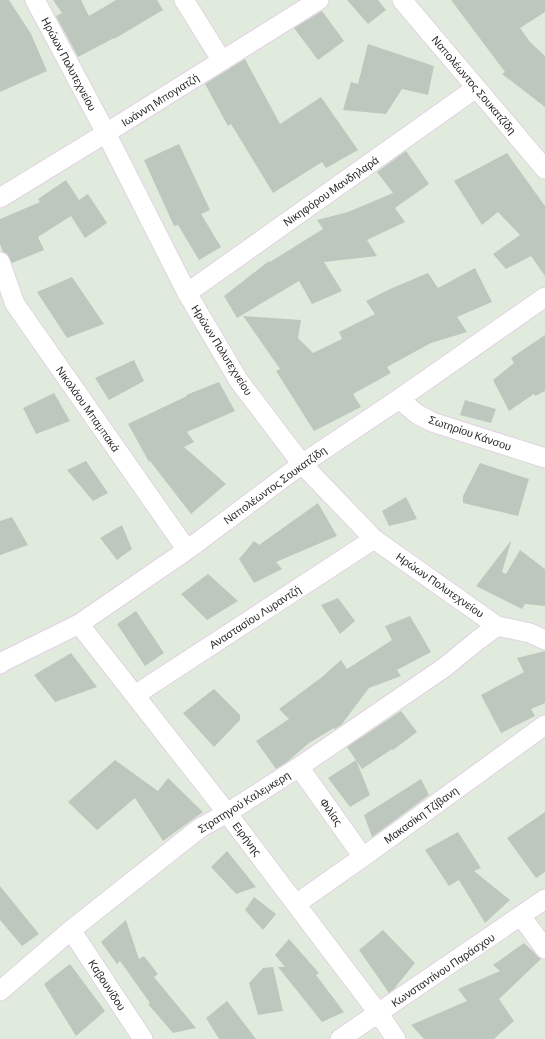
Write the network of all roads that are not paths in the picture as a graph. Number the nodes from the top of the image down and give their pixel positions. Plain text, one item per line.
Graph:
1 (35, 0) edge
2 (184, 0) edge
3 (319, 0) edge
4 (402, 0) edge
5 (222, 61) junction
6 (476, 88) junction
7 (106, 134) junction
8 (545, 169) edge
9 (0, 198) edge
10 (0, 262) edge
11 (187, 293) junction
12 (545, 297) edge
13 (7, 306) edge
14 (399, 399) junction
15 (545, 458) edge
16 (302, 464) junction
17 (374, 539) junction
18 (187, 550) junction
19 (79, 624) junction
20 (497, 626) junction
21 (545, 640) edge
22 (1, 660) edge
23 (135, 696) junction
24 (545, 726) edge
25 (299, 767) junction
26 (227, 813) junction
27 (363, 857) junction
28 (545, 899) edge
29 (296, 904) junction
30 (521, 916) junction
31 (71, 930) junction
32 (545, 950) edge
33 (0, 991) edge
34 (378, 1014) junction
35 (143, 1039) edge
36 (340, 1039) edge
37 (396, 1039) edge

1 - 7 street, Ηρώων Πολυτεχνείου
2 - 5 street
3 - 5 street, Ιωάννη Μπογιατζή
4 - 6 street, Ναπολέωντος Σουκατζίδη
5 - 7 street, Ιωάννη Μπογιατζή
6 - 8 street, Ναπολέωντος Σουκατζίδη
6 - 11 street, Νικηφόρου Μανδηλαρά
7 - 9 street, Ιωάννη Μπογιατζή
7 - 11 street, Ηρώων Πολυτεχνείου
10 - 13 street, Νικολάου Μπαμπακά
11 - 16 street, Ηρώων Πολυτεχνείου
12 - 14 street, Ναπολέωντος Σουκατζίδη
13 - 18 street, Νικολάου Μπαμπακά
14 - 15 street, Σωτηρίου Κάνσου
14 - 16 street, Ναπολέωντος Σουκατζίδη
16 - 17 street, Ηρώων Πολυτεχνείου
16 - 18 street, Ναπολέωντος Σουκατζίδη
17 - 20 street, Ηρώων Πολυτεχνείου
17 - 23 street, Αναστασίου Λυραντζή
18 - 19 street, Ναπολέωντος Σουκατζίδη
19 - 22 street, Ναπολέωντος Σουκατζίδη
19 - 23 street, Ειρήνης
20 - 21 street, Ηρώων Πολυτεχνείου
20 - 25 street, Στρατηγού Καλεμκερη
23 - 26 street, Ειρήνης
24 - 27 street, Μακασίκη Τζίβανη
25 - 26 street, Στρατηγού Καλεμκερη
25 - 27 street, Φιλίας
26 - 29 street, Ειρήνης
26 - 31 street, Στρατηγού Καλεμκερη
27 - 29 street, Μακασίκη Τζίβανη
28 - 30 street, Κωνσταντίνου Παράσχου
29 - 34 street, Ειρήνης
30 - 32 street
30 - 34 street, Κωνσταντίνου Παράσχου
31 - 33 street, Στρατηγού Καλεμκερη
31 - 35 street, Καβουνίδου
34 - 36 street, Κωνσταντίνου Παράσχου
34 - 37 street, Ειρήνης

